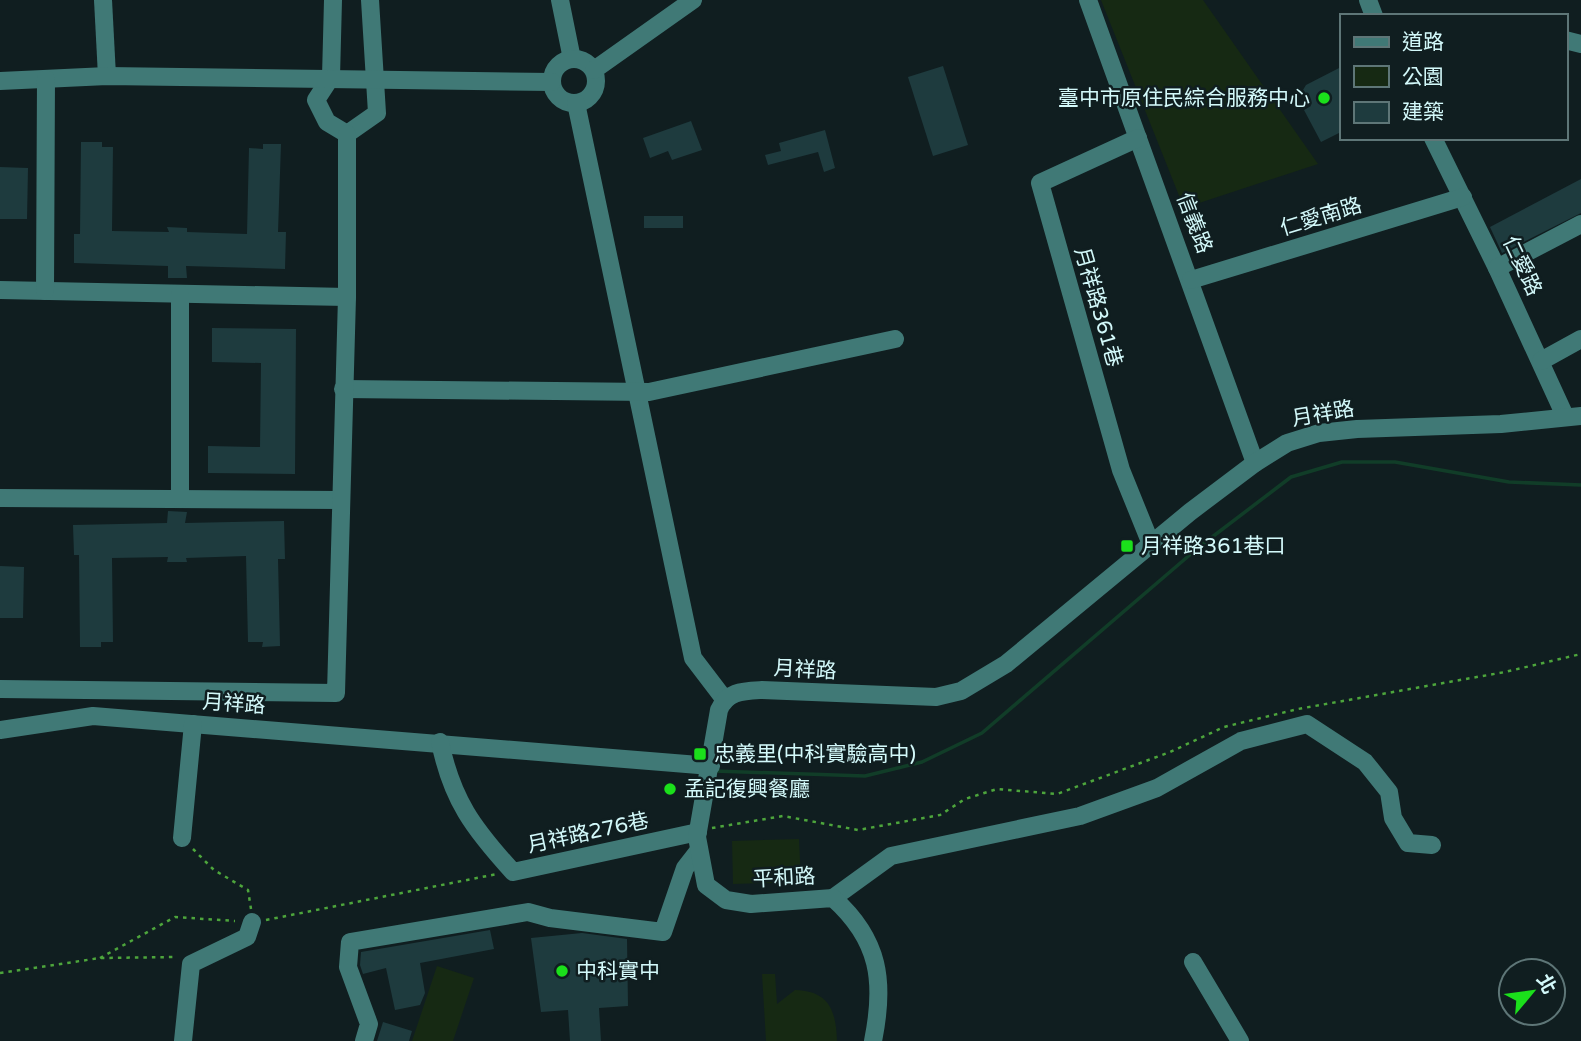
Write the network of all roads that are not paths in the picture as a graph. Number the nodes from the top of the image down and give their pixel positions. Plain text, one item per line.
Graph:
1 (103, 0) edge
2 (333, 0) edge
3 (370, 0) edge
4 (560, 0) edge
5 (693, 0) edge
6 (1088, 0) edge
7 (572, 59) junction
8 (594, 70) junction
9 (107, 76) junction
10 (331, 77) junction
11 (47, 79) junction
12 (376, 79) junction
13 (0, 81) edge
14 (552, 82) junction
15 (576, 103) junction
16 (347, 134) junction
17 (1138, 138) junction
18 (1434, 140) edge
19 (1463, 197) junction
20 (1581, 224) edge
21 (1497, 268) junction
22 (1191, 280) junction
23 (0, 290) edge
24 (45, 291) junction
25 (180, 293) junction
26 (347, 297) junction
27 (895, 339) dead end
28 (1581, 339) edge
29 (1541, 361) junction
30 (343, 389) junction
31 (638, 392) junction
32 (1573, 416) edge
33 (1255, 463) junction
34 (0, 498) edge
35 (180, 499) junction
36 (341, 500) junction
37 (1151, 544) junction
38 (0, 688) edge
39 (725, 700) junction
40 (193, 724) junction
41 (0, 730) edge
42 (441, 745) junction
43 (710, 770) junction
44 (182, 838) road end
45 (699, 841) junction
46 (1432, 845) dead end
47 (833, 898) junction
48 (252, 922) road end
49 (1193, 962) dead end
50 (183, 1041) edge
51 (364, 1041) edge
52 (873, 1041) edge
53 (1240, 1041) edge

1 - 9 street
2 - 10 street
3 - 12 street
4 - 7 street
5 - 8 street
6 - 17 street, 信義路
7 - 8 street
7 - 14 street
8 - 15 street
9 - 10 street
9 - 11 street
10 - 12 street
10 - 16 street
11 - 13 street
11 - 24 street
12 - 14 street
12 - 16 street
14 - 15 street
15 - 31 street
16 - 26 street
17 - 22 street, 信義路
17 - 37 street, 月祥路361巷
18 - 19 street, 仁愛路
19 - 21 street, 仁愛路
19 - 22 street, 仁愛南路
20 - 21 street
21 - 29 street, 仁愛路
22 - 33 street, 信義路
23 - 24 street
24 - 25 street
25 - 26 street
25 - 35 street
26 - 30 street
27 - 31 street
28 - 29 street
29 - 32 street, 仁愛路
30 - 31 street
30 - 36 street
31 - 39 street
32 - 33 street, 月祥路
33 - 37 street, 月祥路
34 - 35 street
35 - 36 street
36 - 38 street
37 - 39 street, 月祥路
39 - 43 street
40 - 41 street, 月祥路
40 - 42 street, 月祥路
40 - 44 street
42 - 43 street, 月祥路
42 - 45 street, 月祥路276巷
43 - 45 street, 平和路
45 - 47 street, 平和路
45 - 51 street
46 - 47 street
47 - 52 street, 平和路
48 - 50 street
49 - 53 street

